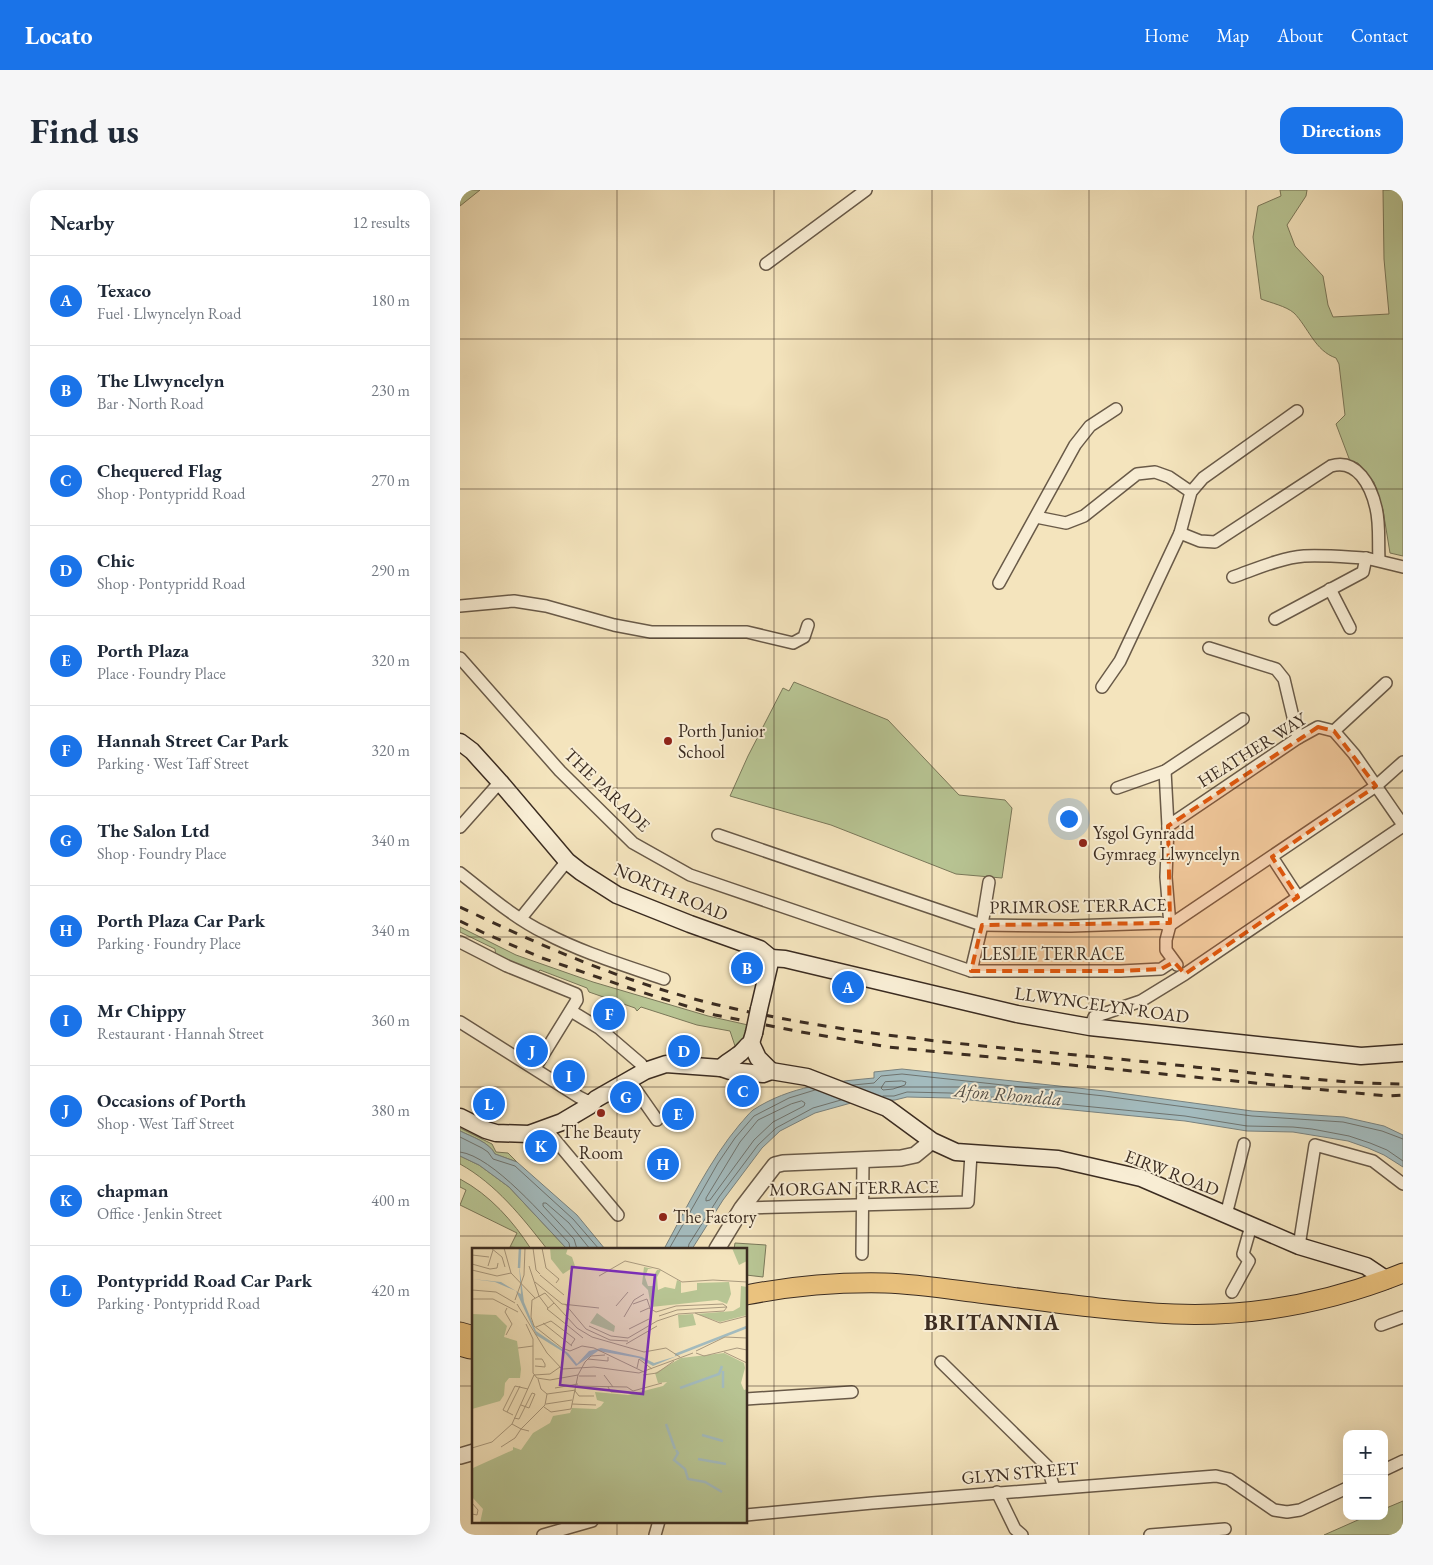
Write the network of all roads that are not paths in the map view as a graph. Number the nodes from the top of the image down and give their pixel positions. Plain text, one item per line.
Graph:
1 (866, 190) edge
2 (766, 264) dead end
3 (1116, 409) dead end
4 (1297, 411) dead end
5 (1191, 492) junction
6 (1036, 516) junction
7 (1180, 534) junction
8 (1366, 558) junction
9 (1379, 560) junction
10 (1403, 566) edge
11 (1233, 577) dead end
12 (999, 583) dead end
13 (1330, 589) junction
14 (460, 606) edge
15 (1275, 619) dead end
16 (808, 624) dead end
17 (1350, 628) dead end
18 (1209, 648) dead end
19 (460, 658) edge
20 (1386, 682) dead end
21 (1102, 687) dead end
22 (1243, 719) dead end
23 (1334, 731) junction
24 (1298, 738) junction
25 (460, 742) edge
26 (1403, 762) edge
27 (1165, 771) junction
28 (500, 782) junction
29 (1376, 786) junction
30 (1117, 788) dead end
31 (460, 826) edge
32 (1168, 826) junction
33 (1403, 826) edge
34 (718, 835) dead end
35 (1272, 857) junction
36 (567, 861) junction
37 (460, 873) edge
38 (989, 882) dead end
39 (1298, 897) junction
40 (521, 918) junction
41 (982, 925) junction
42 (1170, 925) junction
43 (848, 929) joint
44 (460, 942) edge
45 (770, 958) junction
46 (1173, 961) junction
47 (971, 971) junction
48 (1184, 974) junction
49 (664, 979) dead end
50 (571, 1010) junction
51 (460, 1022) edge
52 (1090, 1027) junction
53 (752, 1038) junction
54 (1403, 1053) edge
55 (535, 1068) junction
56 (720, 1068) junction
57 (645, 1071) junction
58 (771, 1071) junction
59 (629, 1080) junction
60 (596, 1099) junction
61 (460, 1117) edge
62 (658, 1120) dead end
63 (546, 1129) junction
64 (932, 1141) junction
65 (1244, 1144) dead end
66 (971, 1154) junction
67 (863, 1160) junction
68 (1403, 1184) edge
69 (864, 1205) junction
70 (742, 1208) junction
71 (618, 1215) dead end
72 (1226, 1215) junction
73 (1251, 1226) junction
74 (1299, 1246) junction
75 (718, 1248) edge
76 (862, 1254) dead end
77 (1395, 1277) edge
78 (1232, 1292) dead end
79 (748, 1295) edge
80 (1403, 1317) edge
81 (1381, 1324) dead end
82 (460, 1346) edge
83 (472, 1348) edge
84 (941, 1362) dead end
85 (852, 1392) dead end
86 (748, 1399) edge
87 (1403, 1461) edge
88 (1388, 1468) edge
89 (1054, 1488) junction
90 (1343, 1490) edge
91 (997, 1492) junction
92 (748, 1514) edge
93 (588, 1522) edge
94 (658, 1522) edge
95 (1225, 1529) dead end
96 (543, 1535) edge
97 (655, 1535) edge
98 (1022, 1535) edge
99 (1150, 1535) edge

1 - 2 street
3 - 6 street
4 - 5 street
5 - 6 street
5 - 7 street
6 - 12 street
7 - 9 street
7 - 21 street
8 - 9 street
8 - 11 street
8 - 13 street
9 - 10 street
13 - 15 street
13 - 17 street
14 - 16 street
18 - 24 street
19 - 43 street, THE PARADE
20 - 23 street
22 - 27 street
23 - 24 street, HEATHER WAY
23 - 29 street, HEATHER WAY
24 - 32 street, HEATHER WAY
25 - 28 main road, NORTH ROAD
26 - 29 street, PRIMROSE TERRACE
27 - 30 street
27 - 32 street
28 - 31 street
28 - 36 main road, NORTH ROAD
29 - 33 street, HEATHER WAY
29 - 35 street, PRIMROSE TERRACE
32 - 42 street
33 - 39 street
34 - 41 street, PRIMROSE TERRACE
35 - 39 street
35 - 42 street, PRIMROSE TERRACE
36 - 40 street
36 - 45 main road, NORTH ROAD
37 - 40 street
38 - 41 street
39 - 48 street
40 - 49 street
41 - 42 street, PRIMROSE TERRACE
41 - 47 street
42 - 46 street
43 - 47 street, LESLIE TERRACE
44 - 50 street
45 - 52 main road, LLWYNCELYN ROAD
45 - 53 main road, bridge
46 - 47 street, LESLIE TERRACE
46 - 48 street
48 - 52 street
50 - 55 street
50 - 57 street
51 - 55 street
52 - 54 main road, LLWYNCELYN ROAD
53 - 56 main road
53 - 58 main road
55 - 60 street
56 - 57 main road, EIRW ROAD
56 - 58 main road, EIRW ROAD
57 - 59 main road, EIRW ROAD
58 - 64 main road, EIRW ROAD
59 - 60 main road, EIRW ROAD
59 - 62 street
60 - 63 main road, EIRW ROAD
61 - 63 main road, EIRW ROAD
63 - 71 street
64 - 66 main road, EIRW ROAD
64 - 67 street
65 - 72 street
66 - 69 street, MORGAN TERRACE
66 - 72 main road, EIRW ROAD
67 - 69 street
67 - 70 street
68 - 74 street
69 - 70 street, MORGAN TERRACE
69 - 76 street
70 - 75 street
72 - 73 main road, EIRW ROAD
73 - 74 main road, EIRW ROAD
73 - 78 street
74 - 77 main road, EIRW ROAD
77 - 79 main road
80 - 81 street
82 - 83 main road
84 - 89 street
85 - 86 street
87 - 88 street
89 - 90 street, GLYN STREET
89 - 91 street, GLYN STREET
91 - 92 street, GLYN STREET
91 - 98 street
93 - 96 street
94 - 97 street
95 - 99 street

